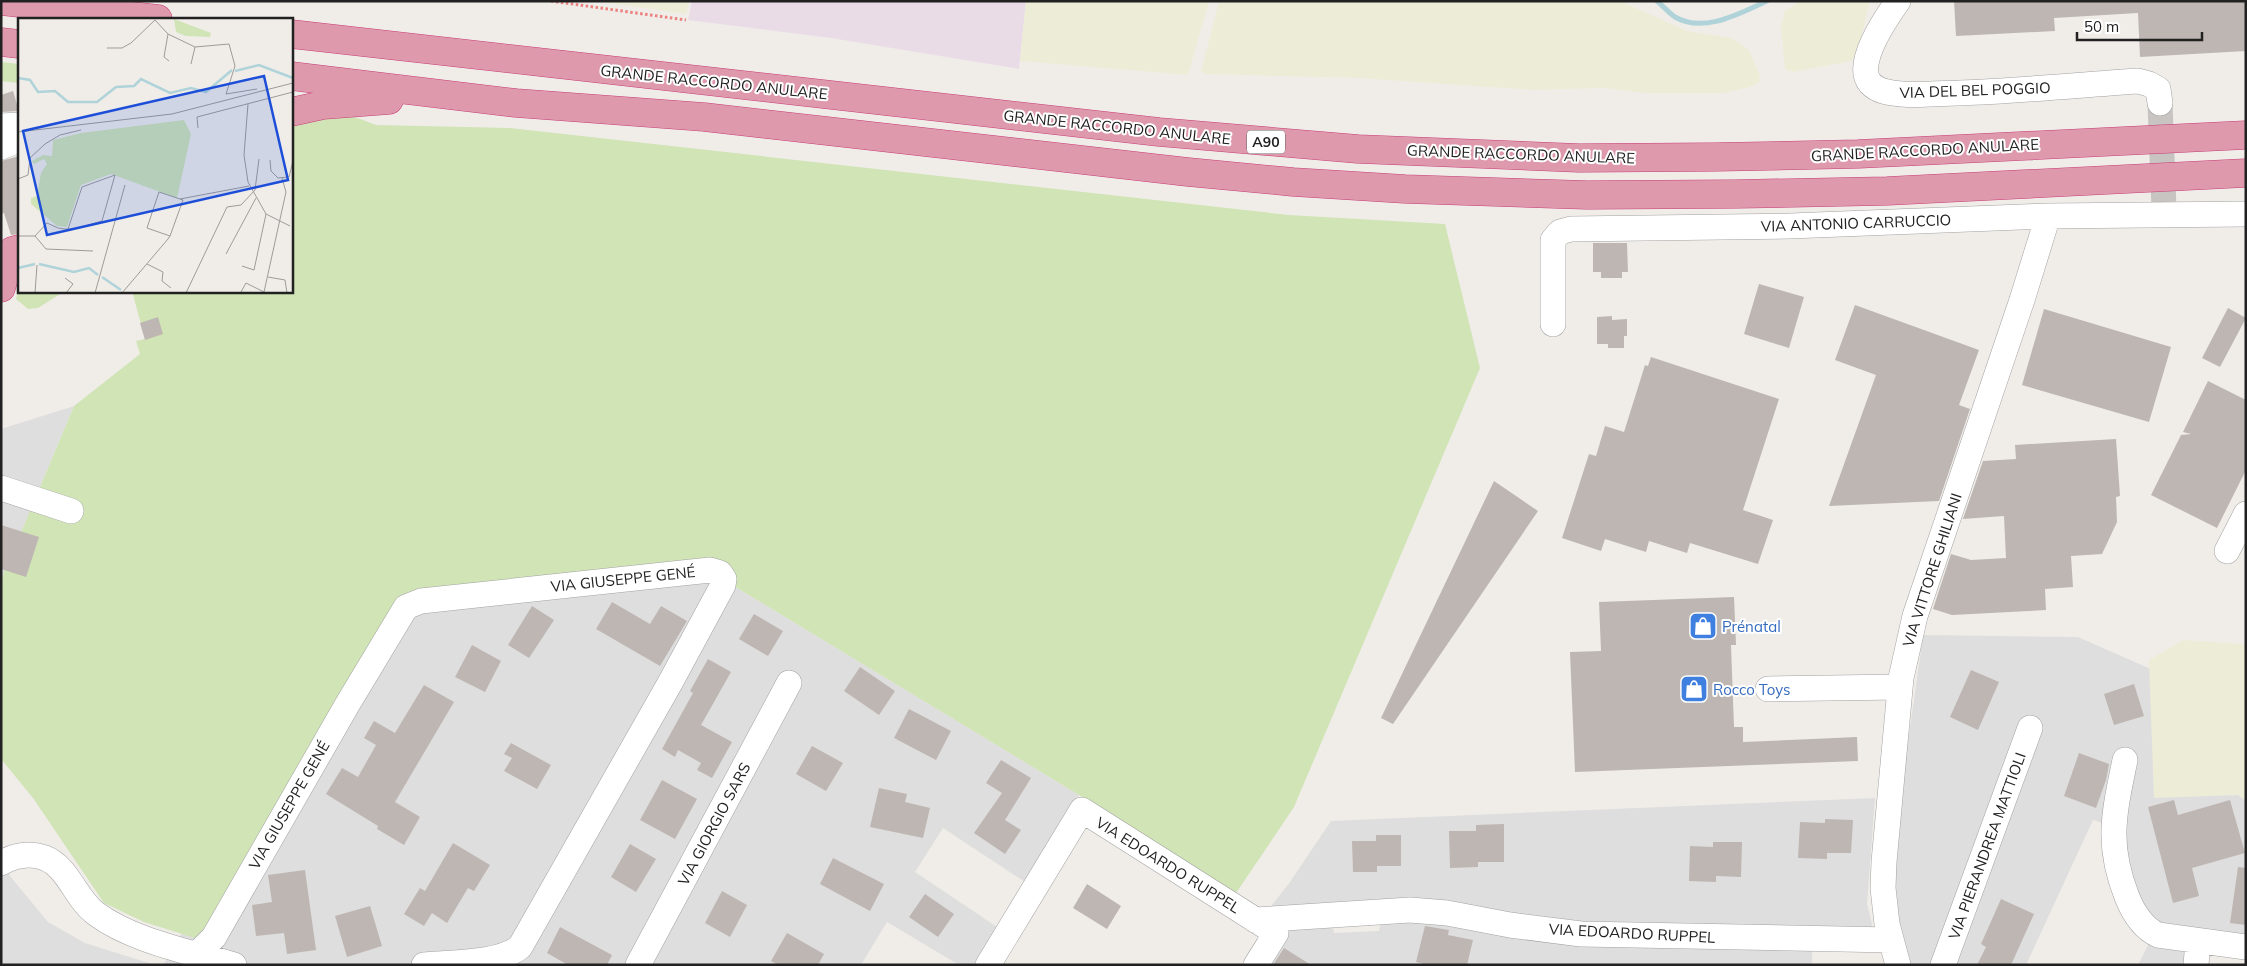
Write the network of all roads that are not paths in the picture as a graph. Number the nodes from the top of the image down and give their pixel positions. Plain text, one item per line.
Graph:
1 (2, 1) edge
2 (1898, 1) edge
3 (149, 18) edge
4 (292, 34) edge
5 (1, 42) edge
6 (18, 44) edge
7 (292, 76) edge
8 (516, 103) junction
9 (2160, 103) tunnel mouth
10 (292, 112) edge
11 (18, 125) edge
12 (1, 126) edge
13 (2246, 135) edge
14 (18, 140) edge
15 (1, 147) edge
16 (2246, 173) edge
17 (2246, 214) edge
18 (2048, 216) junction
19 (11, 253) edge
20 (1, 288) edge
21 (1554, 324) dead end
22 (1, 488) edge
23 (71, 511) dead end
24 (2246, 514) edge
25 (2227, 551) dead end
26 (789, 682) dead end
27 (1900, 687) junction
28 (1768, 689) dead end
29 (2030, 728) dead end
30 (2125, 760) dead end
31 (1, 864) edge
32 (1254, 920) junction
33 (1891, 940) junction
34 (2246, 947) edge
35 (2197, 953) edge
36 (198, 954) junction
37 (234, 965) edge
38 (424, 965) edge
39 (638, 965) edge
40 (988, 965) edge
41 (1256, 965) edge
42 (1898, 965) edge
43 (1943, 965) edge

1 - 3 highway
2 - 9 street, VIA DEL BEL POGGIO
4 - 13 highway, GRANDE RACCORDO ANULARE / A90
5 - 6 highway
7 - 8 highway
8 - 10 highway
8 - 16 highway
11 - 12 street
14 - 15 street
17 - 18 street, VIA ANTONIO CARRUCCIO
18 - 21 street, VIA ANTONIO CARRUCCIO
18 - 27 street, VIA VITTORE GHILIANI
19 - 20 highway
22 - 23 street
24 - 25 street
26 - 39 street, VIA GIORGIO SARS
27 - 28 street
27 - 33 street, VIA VITTORE GHILIANI
29 - 43 street, VIA PIERANDREA MATTIOLI
30 - 35 street
31 - 36 street
32 - 33 street, VIA EDOARDO RUPPEL
32 - 40 street, VIA EDOARDO RUPPEL
32 - 41 street, VIA EDOARDO RUPPEL
33 - 42 street, VIA VITTORE GHILIANI
34 - 35 street
36 - 37 street
36 - 38 street, VIA GIUSEPPE GENÉ

